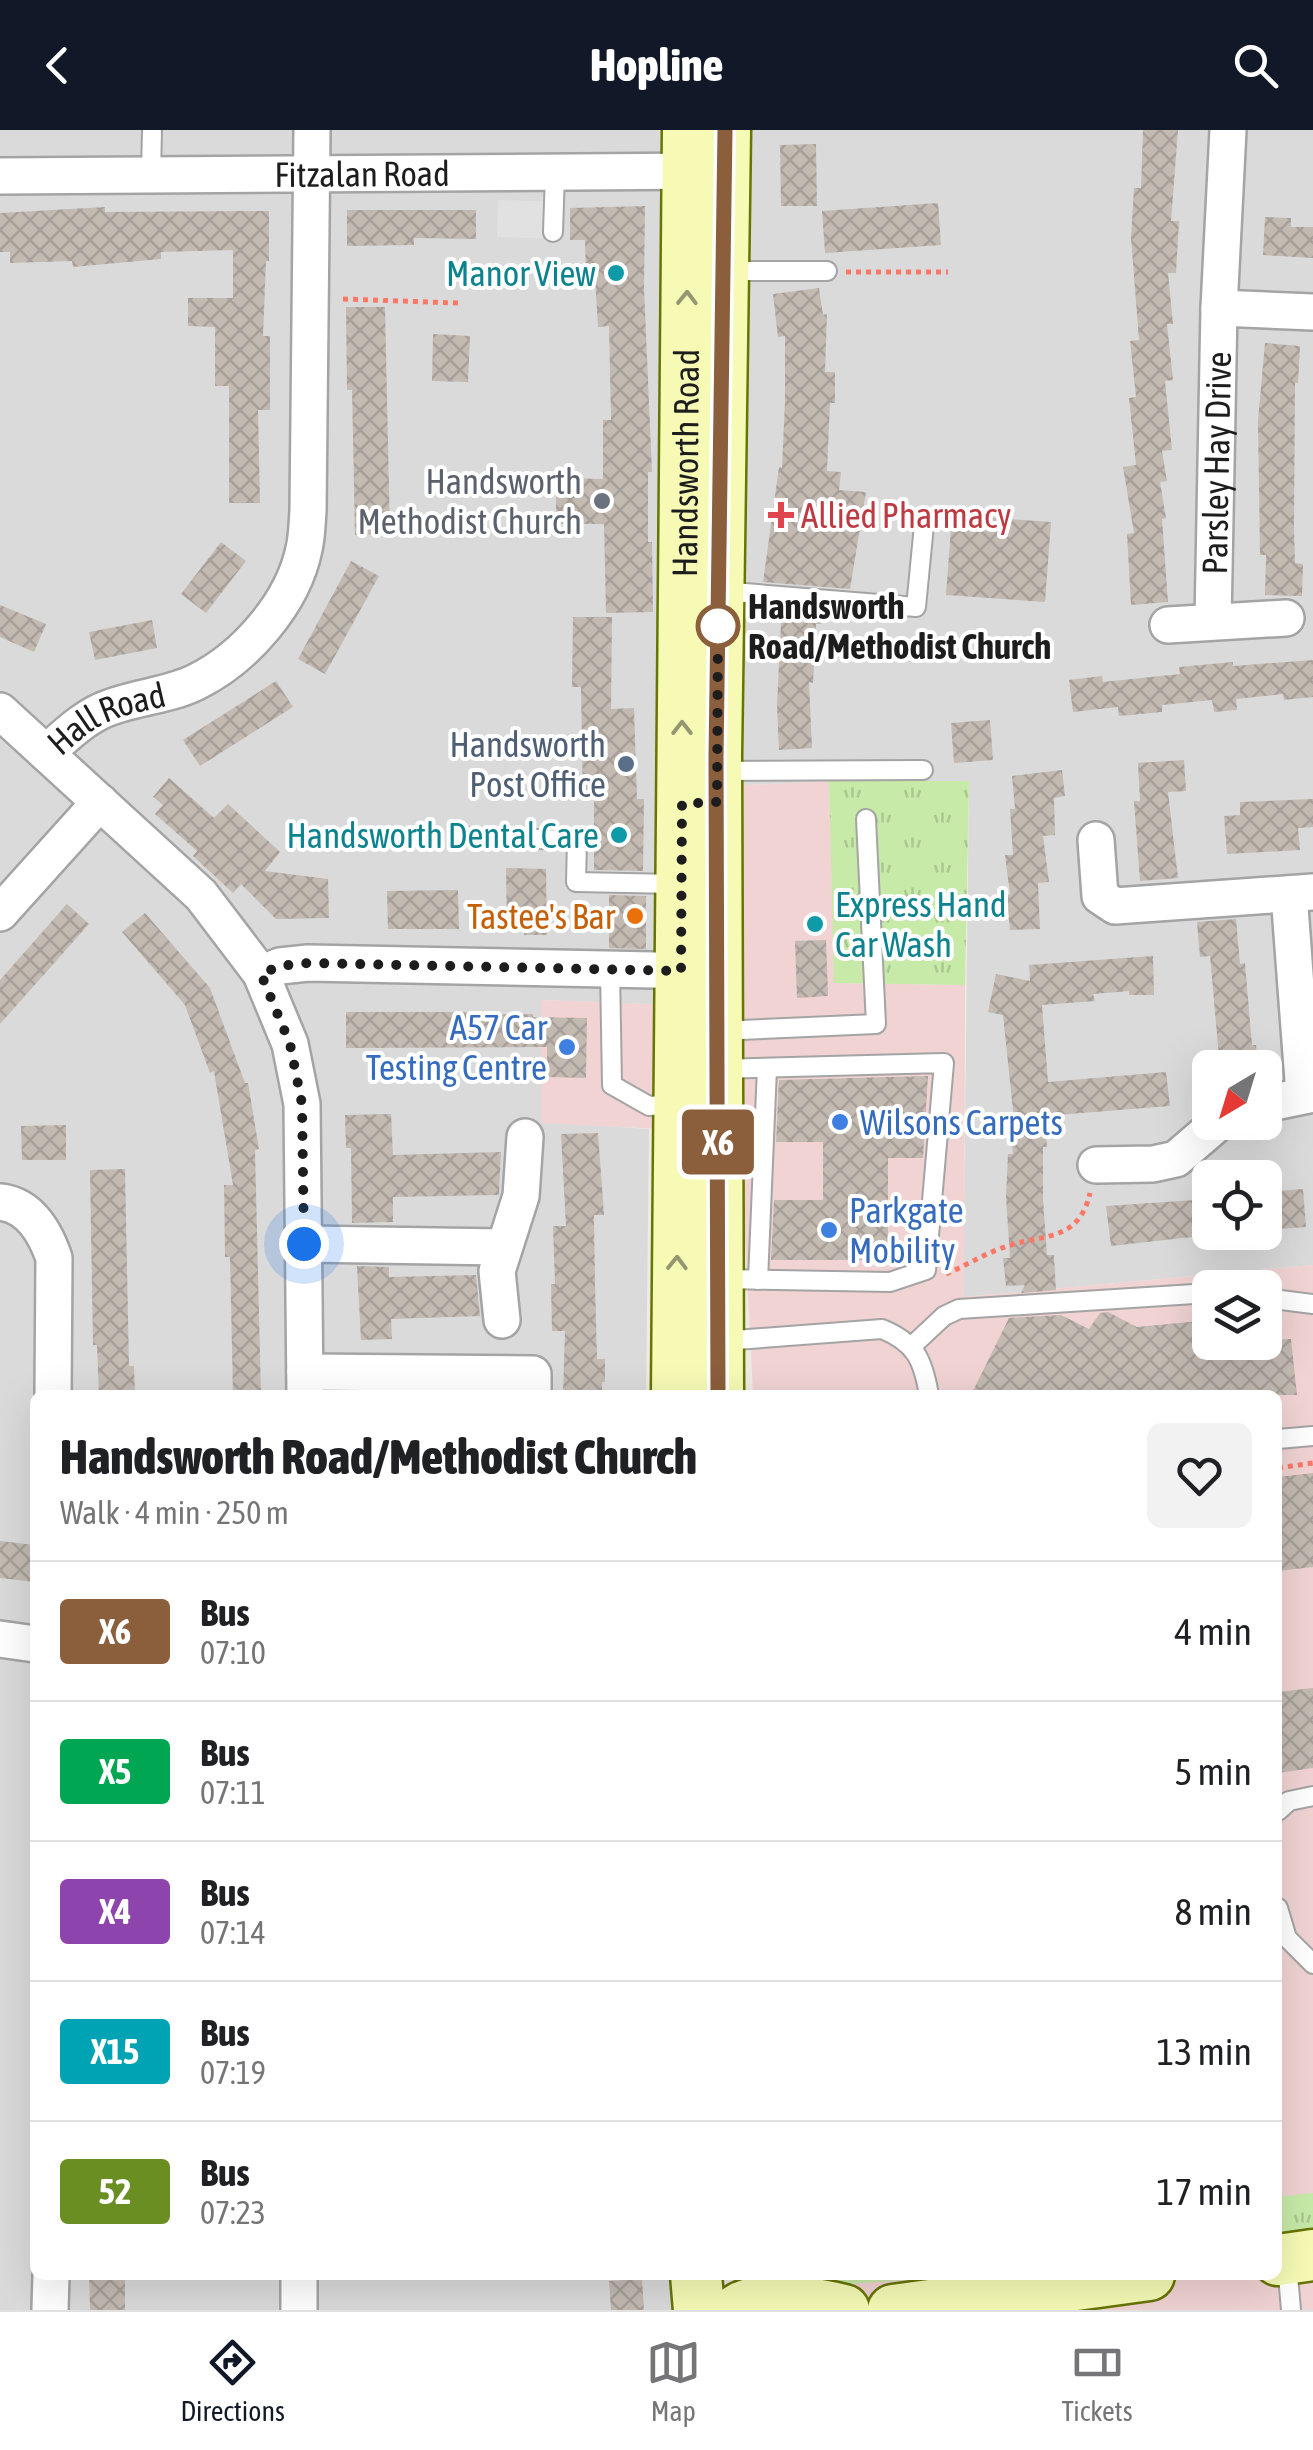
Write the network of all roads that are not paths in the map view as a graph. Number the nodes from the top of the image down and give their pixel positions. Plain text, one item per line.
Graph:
1 (152, 130) edge
2 (312, 130) edge
3 (1228, 130) edge
4 (706, 151) edge
5 (555, 173) junction
6 (150, 174) junction
7 (312, 174) junction
8 (0, 176) edge
9 (553, 232) dead end
10 (723, 270) junction
11 (827, 272) road end
12 (1219, 308) junction
13 (1313, 312) edge
14 (924, 525) dead end
15 (718, 591) junction
16 (1286, 618) dead end
17 (1213, 622) junction
18 (1168, 624) dead end
19 (0, 710) edge
20 (46, 753) junction
21 (923, 770) dead end
22 (705, 793) junction
23 (100, 802) junction
24 (866, 819) dead end
25 (465, 837) dead end
26 (1096, 840) dead end
27 (682, 884) junction
28 (1301, 893) edge
29 (0, 912) edge
30 (610, 970) junction
31 (699, 971) junction
32 (261, 974) junction
33 (718, 1050) junction
34 (766, 1068) junction
35 (1309, 1094) edge
36 (1282, 1100) edge
37 (679, 1104) junction
38 (525, 1137) dead end
39 (1198, 1140) edge
40 (1096, 1166) dead end
41 (0, 1202) edge
42 (304, 1244) junction
43 (502, 1247) junction
44 (738, 1280) junction
45 (1192, 1294) edge
46 (1282, 1300) edge
47 (1313, 1304) edge
48 (502, 1320) dead end
49 (697, 1342) junction
50 (912, 1346) junction
51 (305, 1383) edge
52 (53, 1390) edge
53 (532, 1390) edge
54 (679, 1390) edge
55 (716, 1390) edge
56 (927, 1390) edge
57 (1313, 1436) edge
58 (1282, 1440) edge
59 (0, 1639) edge
60 (30, 1643) edge
61 (1313, 1796) edge
62 (1282, 1807) edge
63 (1282, 1921) edge
64 (1313, 1964) edge
65 (1292, 2258) edge
66 (50, 2280) edge
67 (299, 2280) edge
68 (703, 2280) edge
69 (1120, 2280) edge
70 (734, 2302) edge
71 (989, 2303) edge
72 (50, 2310) edge
73 (299, 2310) edge
74 (844, 2310) edge
75 (893, 2310) edge
76 (1290, 2310) edge

1 - 6 lane
2 - 7 street, Hall Road
3 - 12 street, Parsley Hay Drive
4 - 5 street, Fitzalan Road
4 - 10 main road, Handsworth Road
22 -> 4 main road, Handsworth Road
5 - 7 street, Fitzalan Road
5 - 9 lane
6 - 7 street, Fitzalan Road
6 - 8 street, Fitzalan Road
7 - 20 street, Hall Road
10 - 11 lane
10 - 15 main road, Handsworth Road
12 - 13 street
12 - 17 street, Parsley Hay Drive
14 - 15 lane
15 - 22 main road, Handsworth Road
16 - 17 street, Parsley Hay Drive
17 - 18 street, Parsley Hay Drive
19 - 20 street
20 - 23 street, Hall Road
21 - 22 lane
22 - 27 main road, Handsworth Road
22 - 31 main road, Handsworth Road
23 - 29 street
23 - 32 street, Hall Road
24 - 33 lane
25 - 27 lane
26 - 28 street
27 - 31 main road, Handsworth Road
28 - 35 street
30 - 31 street
30 - 32 street
30 - 37 lane
31 - 33 main road, Handsworth Road
31 - 37 main road, Handsworth Road
32 - 42 street, Hall Road
33 - 34 lane
33 - 44 main road, Handsworth Road
34 - 44 lane
34 - 44 lane
35 - 36 street
49 -> 37 main road, Handsworth Road
38 - 43 street
39 - 40 street
41 - 52 street
42 - 43 street
42 - 51 street, Hall Road
43 - 48 street
44 - 49 main road, Handsworth Road
45 - 50 lane
46 - 47 lane
49 - 50 lane
49 - 54 main road, Handsworth Road
49 - 55 main road, Handsworth Road
50 - 56 lane
51 - 53 street
57 - 58 lane
59 - 60 street
61 - 62 lane
63 - 64 lane
65 - 76 lane
66 - 72 street
67 - 73 street
68 - 70 main road
69 - 71 main road
70 - 74 main road
71 - 75 main road

